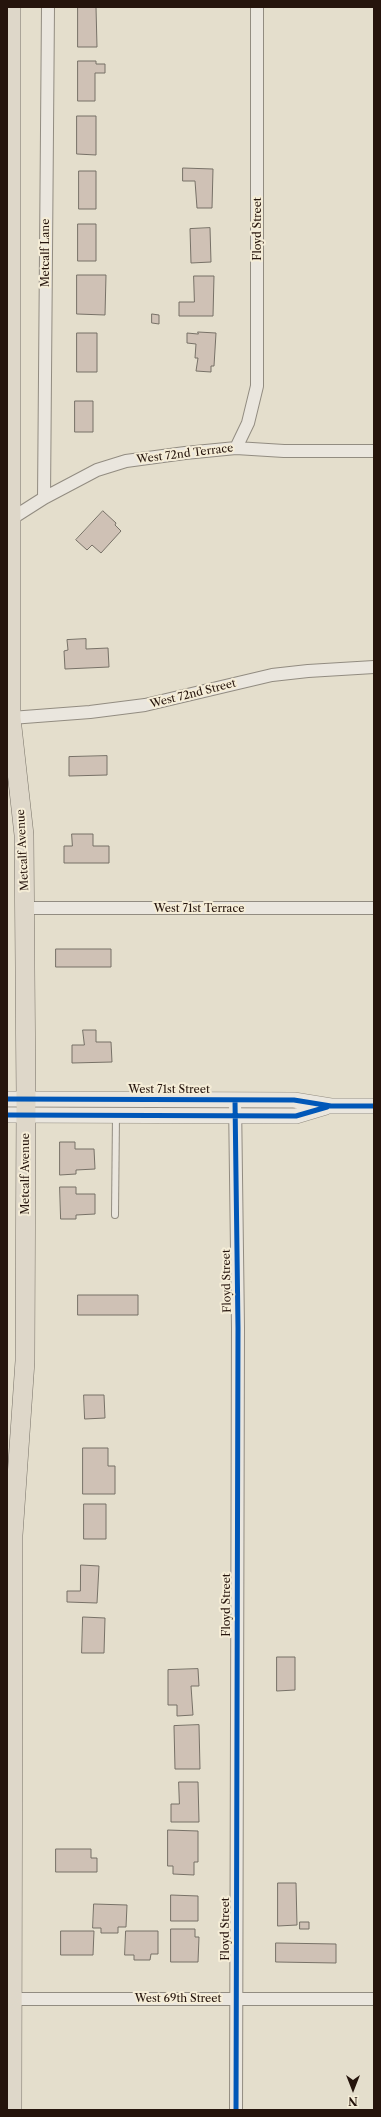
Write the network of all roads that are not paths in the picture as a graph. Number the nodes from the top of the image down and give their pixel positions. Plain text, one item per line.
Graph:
1 (11, 7) edge
2 (48, 7) edge
3 (257, 7) edge
4 (9, 219) edge
5 (9, 356) edge
6 (236, 448) junction
7 (374, 451) edge
8 (9, 476) edge
9 (44, 498) junction
10 (11, 519) junction
11 (9, 551) edge
12 (9, 663) edge
13 (374, 667) edge
14 (11, 718) junction
15 (7, 765) edge
16 (25, 908) junction
17 (374, 908) edge
18 (7, 1099) edge
19 (236, 1100) junction
20 (331, 1106) junction
21 (374, 1106) edge
22 (26, 1107) junction
23 (7, 1115) edge
24 (116, 1115) junction
25 (236, 1116) junction
26 (115, 1215) dead end
27 (7, 1472) edge
28 (13, 1535) junction
29 (10, 1703) edge
30 (9, 1999) edge
31 (236, 1999) junction
32 (374, 1999) edge
33 (12, 2110) edge
34 (236, 2110) edge

1 - 4 main road, Metcalf Avenue
2 - 9 street, Metcalf Lane
3 - 6 street, Floyd Street
4 - 5 main road, Metcalf Avenue
5 - 8 main road, Metcalf Avenue
6 - 7 street, West 72nd Terrace
6 - 9 street, West 72nd Terrace
8 - 10 main road, Metcalf Avenue
9 - 10 street, West 72nd Terrace
10 - 11 main road, Metcalf Avenue
11 - 12 main road, Metcalf Avenue
12 - 14 main road, Metcalf Avenue
13 - 14 street, West 72nd Street
14 - 15 main road, Metcalf Avenue
14 - 16 main road, Metcalf Avenue
16 - 17 street, West 71st Terrace
16 - 22 main road, Metcalf Avenue
18 - 22 street, West 71st Street
19 - 20 street, West 71st Street
19 - 22 street, West 71st Street
19 - 25 street, Floyd Street
20 - 21 street, West 71st Street
20 - 25 street, West 71st Street
22 - 23 street, West 71st Street
22 - 24 street, West 71st Street
22 - 28 main road, Metcalf Avenue
24 - 25 street, West 71st Street
24 - 26 lane
25 - 31 street, Floyd Street
27 - 28 main road, Metcalf Avenue
28 - 29 main road, Metcalf Avenue
29 - 30 main road, Metcalf Avenue
30 - 31 street, West 69th Street
30 - 33 main road, Metcalf Avenue
31 - 32 street, West 69th Street
31 - 34 street, Floyd Street

